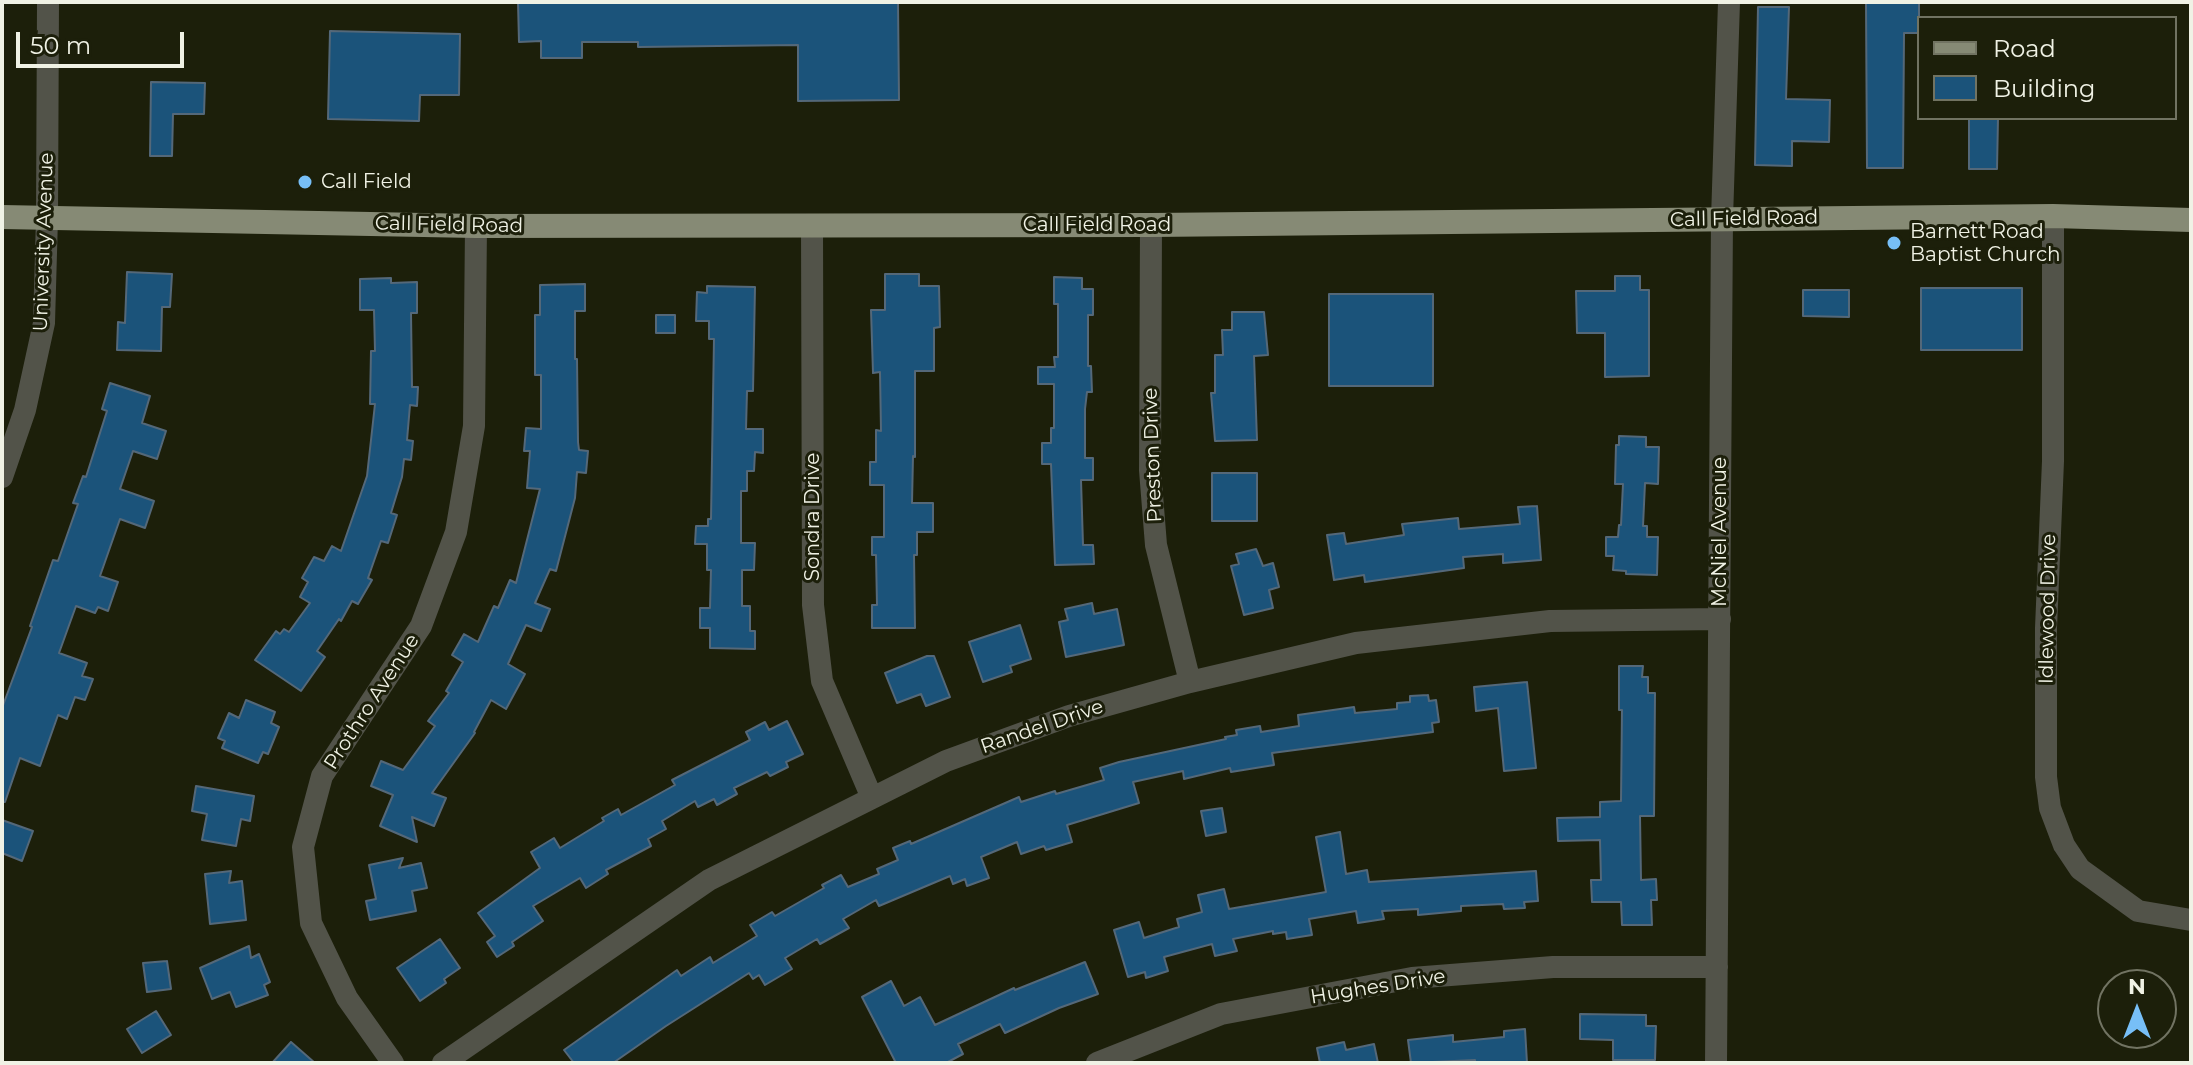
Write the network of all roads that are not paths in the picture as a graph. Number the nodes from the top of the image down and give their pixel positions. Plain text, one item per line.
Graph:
1 (48, 2) edge
2 (1729, 2) edge
3 (2053, 216) junction
4 (2, 217) edge
5 (47, 218) junction
6 (1722, 219) junction
7 (2191, 220) edge
8 (812, 225) junction
9 (1151, 225) junction
10 (476, 226) junction
11 (2, 477) edge
12 (1720, 619) junction
13 (1190, 682) junction
14 (872, 798) junction
15 (2191, 920) edge
16 (1717, 967) junction
17 (393, 1063) edge
18 (443, 1063) edge
19 (1097, 1063) edge
20 (1716, 1063) edge

1 - 5 street, University Avenue
2 - 6 street, McNiel Avenue
3 - 6 main road, Call Field Road
3 - 7 main road, Call Field Road
3 - 15 street, Idlewood Drive
4 - 5 main road, Call Field Road
5 - 10 main road, Call Field Road
5 - 11 street, University Avenue
6 - 9 main road, Call Field Road
6 - 12 street, McNiel Avenue
8 - 9 main road, Call Field Road
8 - 10 main road, Call Field Road
8 - 14 street, Sondra Drive
9 - 13 street, Preston Drive
10 - 17 street, Prothro Avenue
12 - 13 street, Randel Drive
12 - 16 street, McNiel Avenue
13 - 14 street, Randel Drive
14 - 18 street, Randel Drive
16 - 19 street, Hughes Drive
16 - 20 street, McNiel Avenue

